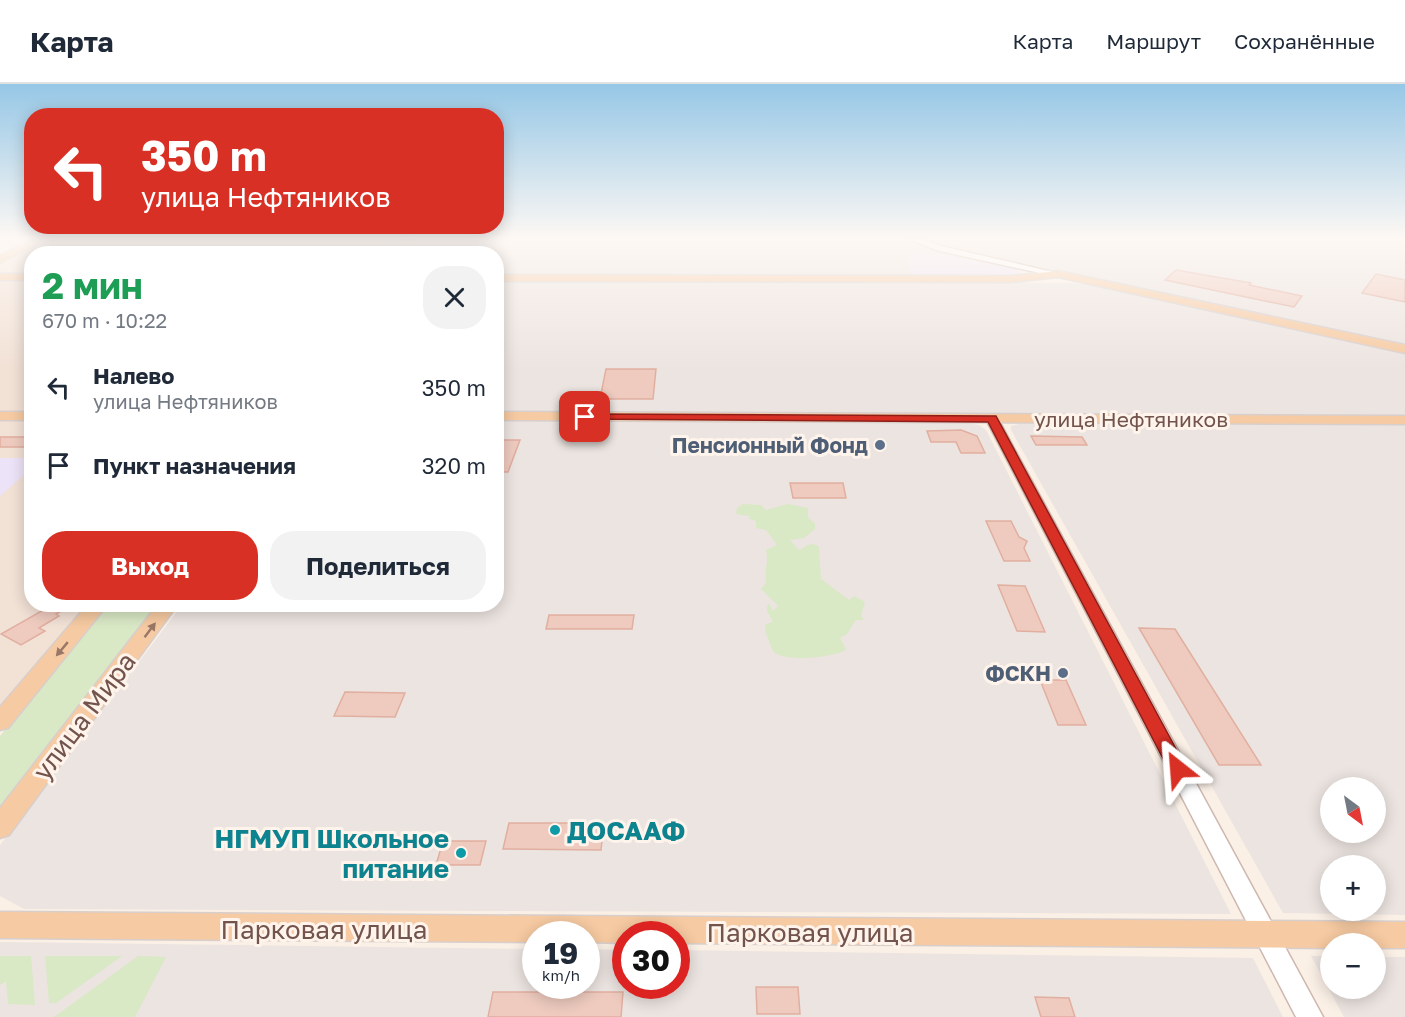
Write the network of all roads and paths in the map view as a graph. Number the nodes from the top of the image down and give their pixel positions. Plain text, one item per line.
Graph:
1 (1077, 283) edge
2 (1097, 283) edge
3 (1104, 284) junction
4 (1405, 349) edge
5 (0, 416) edge
6 (24, 416) edge
7 (504, 416) edge
8 (992, 419) junction
9 (1405, 420) edge
10 (92, 612) edge
11 (163, 612) edge
12 (0, 722) edge
13 (0, 827) edge
14 (0, 925) edge
15 (1266, 934) junction
16 (1405, 935) edge
17 (1310, 1017) edge

1 - 3 main road
2 - 3 main road
3 - 4 main road
5 - 6 main road
7 - 8 main road, улица Нефтяников
8 - 9 main road, улица Нефтяников
8 - 15 street
10 -> 12 main road
13 -> 11 main road, улица Мира
14 - 15 main road, Парковая улица
15 - 16 main road, Парковая улица
15 - 17 street

